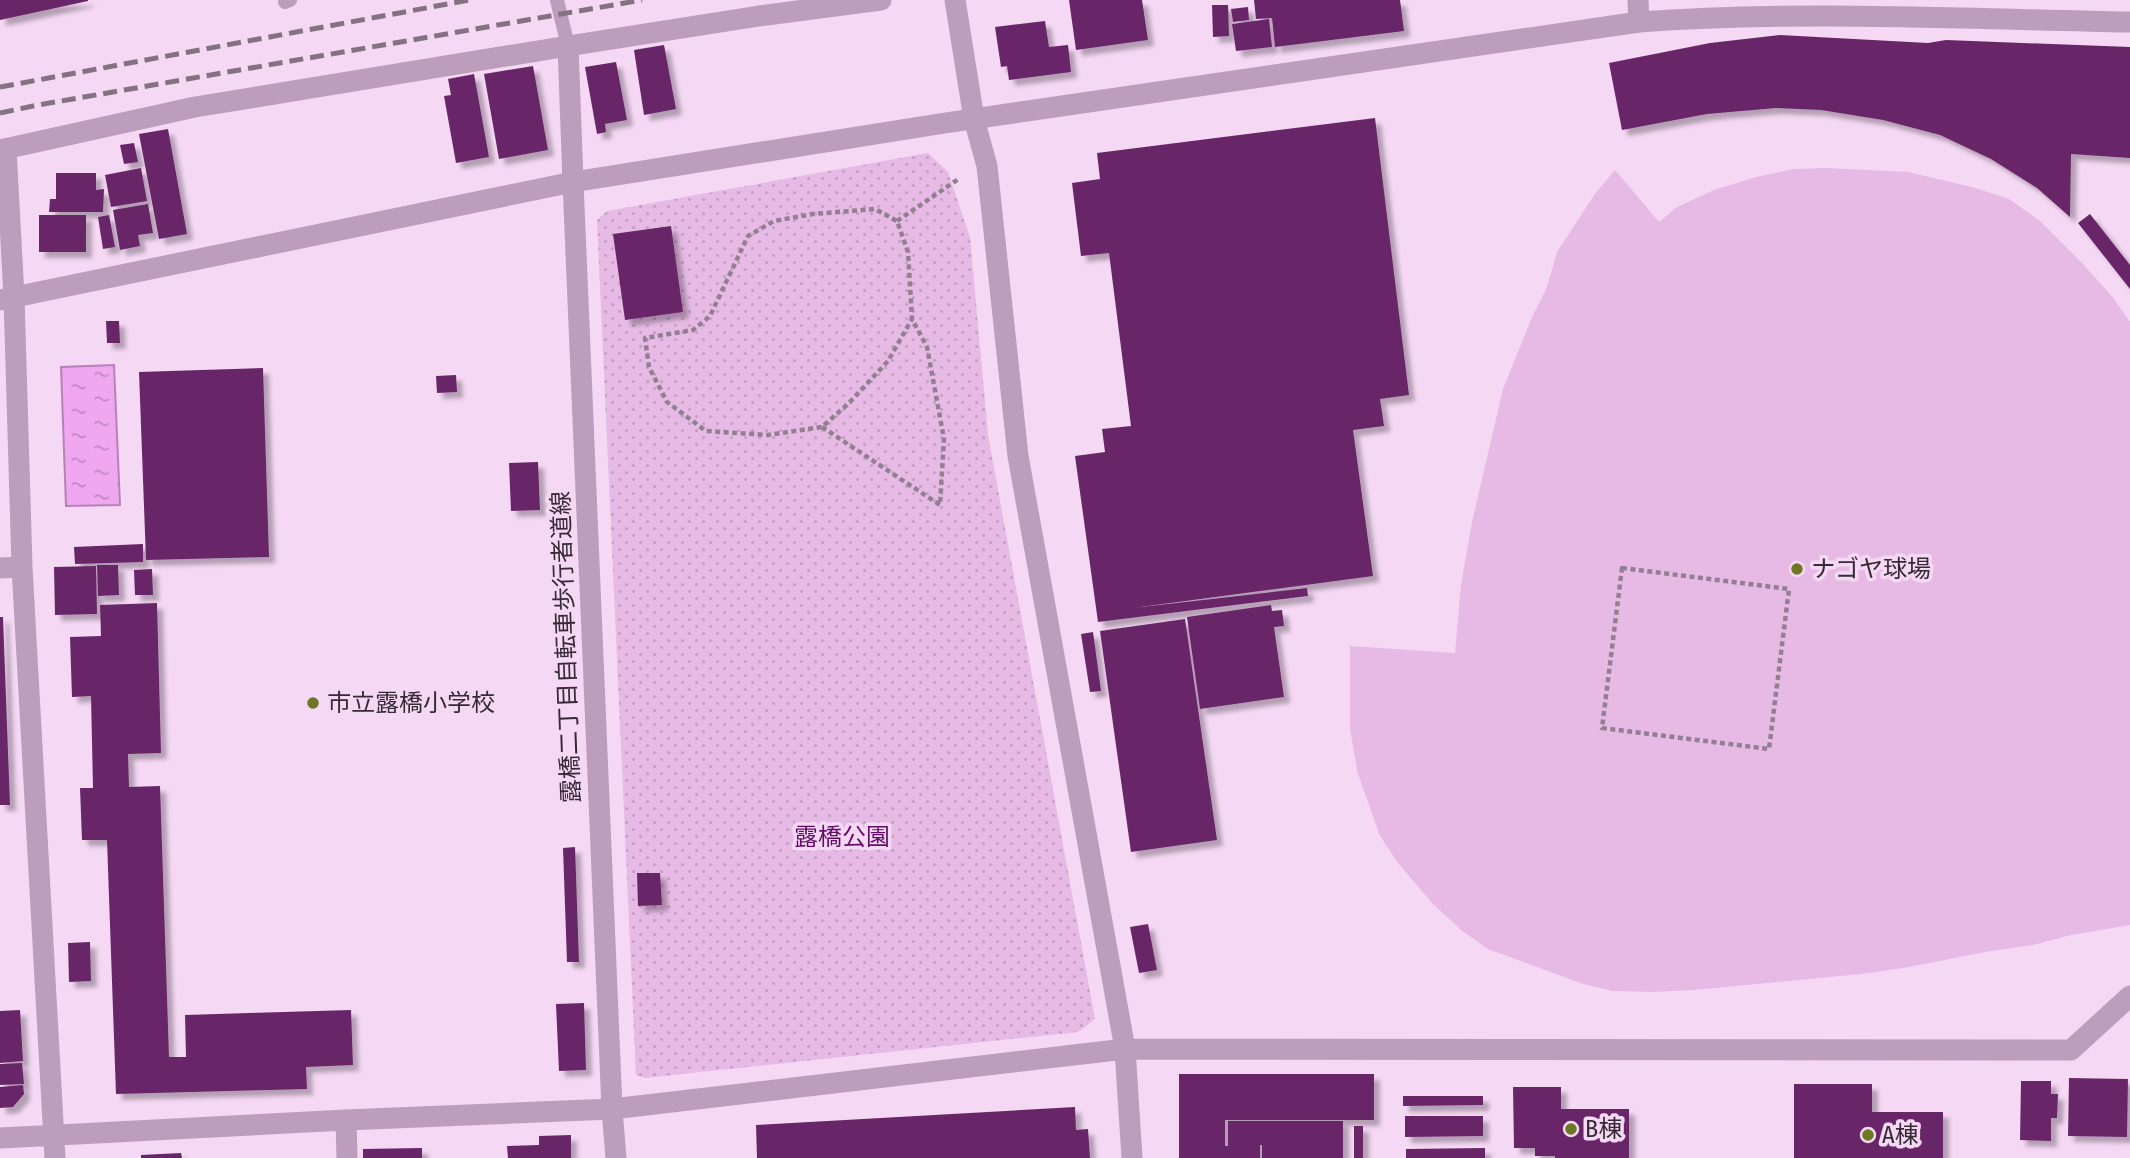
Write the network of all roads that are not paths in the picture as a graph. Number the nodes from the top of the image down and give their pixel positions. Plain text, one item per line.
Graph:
1 (557, 0) edge
2 (881, 0) edge
3 (954, 0) edge
4 (1638, 0) edge
5 (1639, 22) junction
6 (2130, 22) edge
7 (568, 46) junction
8 (974, 119) junction
9 (3, 149) edge
10 (573, 182) junction
11 (7, 298) edge
12 (22, 567) junction
13 (0, 568) edge
14 (2130, 996) edge
15 (1125, 1049) junction
16 (612, 1110) junction
17 (346, 1120) junction
18 (54, 1135) junction
19 (0, 1138) edge
20 (55, 1158) edge
21 (347, 1158) edge
22 (616, 1158) edge
23 (1132, 1158) edge

1 - 7 lane
2 - 7 street
3 - 8 street
4 - 5 street
5 - 6 street
5 - 8 street
7 - 9 street
7 - 10 street, 露橋二丁目自転車歩行者道線
8 - 10 street
8 - 15 street
9 - 11 street
10 - 11 street
10 - 16 street, 露橋二丁目自転車歩行者道線
11 - 12 street
12 - 13 street
12 - 18 street
14 - 15 street
15 - 16 street
15 - 23 street
16 - 17 street
16 - 22 street, 露橋二丁目自転車歩行者道線
17 - 18 street
17 - 21 street
18 - 19 street
18 - 20 street

